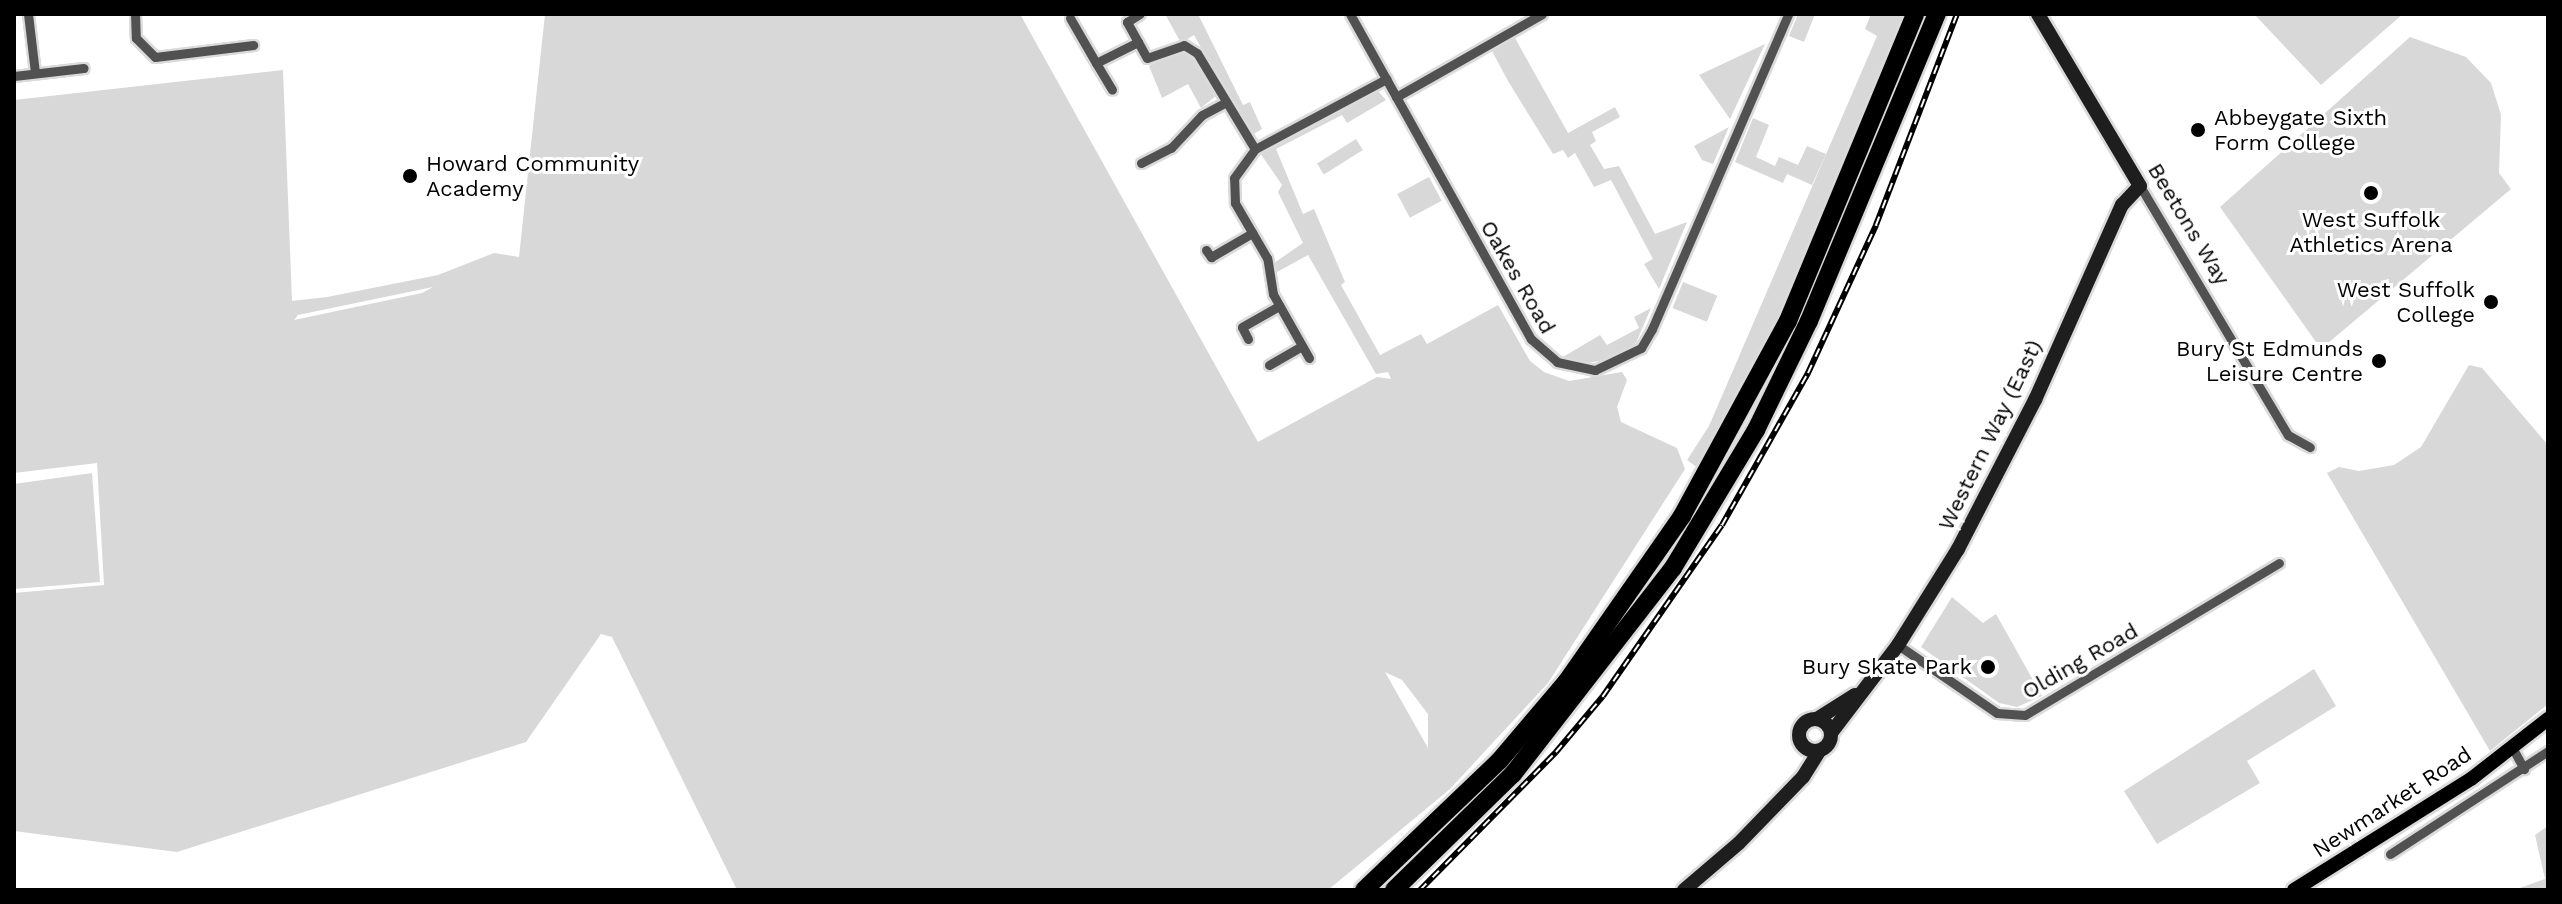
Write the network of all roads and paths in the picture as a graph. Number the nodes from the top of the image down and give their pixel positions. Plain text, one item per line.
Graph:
1 (28, 14) edge
2 (135, 14) edge
3 (1140, 14) edge
4 (1350, 14) edge
5 (1542, 14) edge
6 (1788, 14) edge
7 (1915, 14) edge
8 (1937, 14) edge
9 (2038, 14) edge
10 (1070, 18) dead end
11 (1138, 42) junction
12 (253, 45) dead end
13 (1096, 63) junction
14 (84, 68) dead end
15 (35, 73) junction
16 (14, 76) edge
17 (1386, 79) junction
18 (1112, 90) dead end
19 (1396, 97) junction
20 (1225, 103) junction
21 (1255, 149) junction
22 (1141, 163) dead end
23 (2140, 186) junction
24 (1252, 233) junction
25 (1206, 250) dead end
26 (1279, 306) junction
27 (1248, 339) dead end
28 (1302, 346) junction
29 (1309, 358) dead end
30 (1269, 365) dead end
31 (2310, 447) dead end
32 (2279, 563) dead end
33 (1898, 645) junction
34 (1859, 693) junction
35 (1817, 719) junction
36 (2548, 719) edge
37 (1831, 733) junction
38 (2513, 749) junction
39 (1812, 750) junction
40 (2548, 751) edge
41 (2524, 769) junction
42 (2390, 854) dead end
43 (2298, 889) edge
44 (1364, 890) edge
45 (1394, 890) edge
46 (1684, 890) edge

1 - 15 street
2 - 12 street
3 - 11 street
4 - 17 street, Oakes Road
5 - 19 street
6 - 19 street, Oakes Road
7 - 44 highway
8 - 45 highway
9 - 23 street, Beetons Way
10 - 13 street
11 - 13 street
11 - 20 street
13 - 18 street
14 - 15 street
15 - 16 street
17 - 19 street, Oakes Road
17 - 21 street
20 - 21 street
20 - 22 street
21 - 24 street
23 - 31 street, Beetons Way
23 - 33 street, Western Way (East)
24 - 25 street
24 - 26 street
26 - 27 street
26 - 28 street
28 - 29 street
28 - 30 street
32 - 33 street, Olding Road
33 - 34 street, Western Way (East)
34 - 35 street, Western Way (East)
34 - 37 street, Western Way (East)
35 - 37 street
35 - 39 street
36 - 38 main road, Newmarket Road
37 - 39 street, Western Way (East)
38 - 41 street
38 - 43 main road, Newmarket Road
39 - 46 street
40 - 41 street, Newmarket Road
41 - 42 street, Newmarket Road

